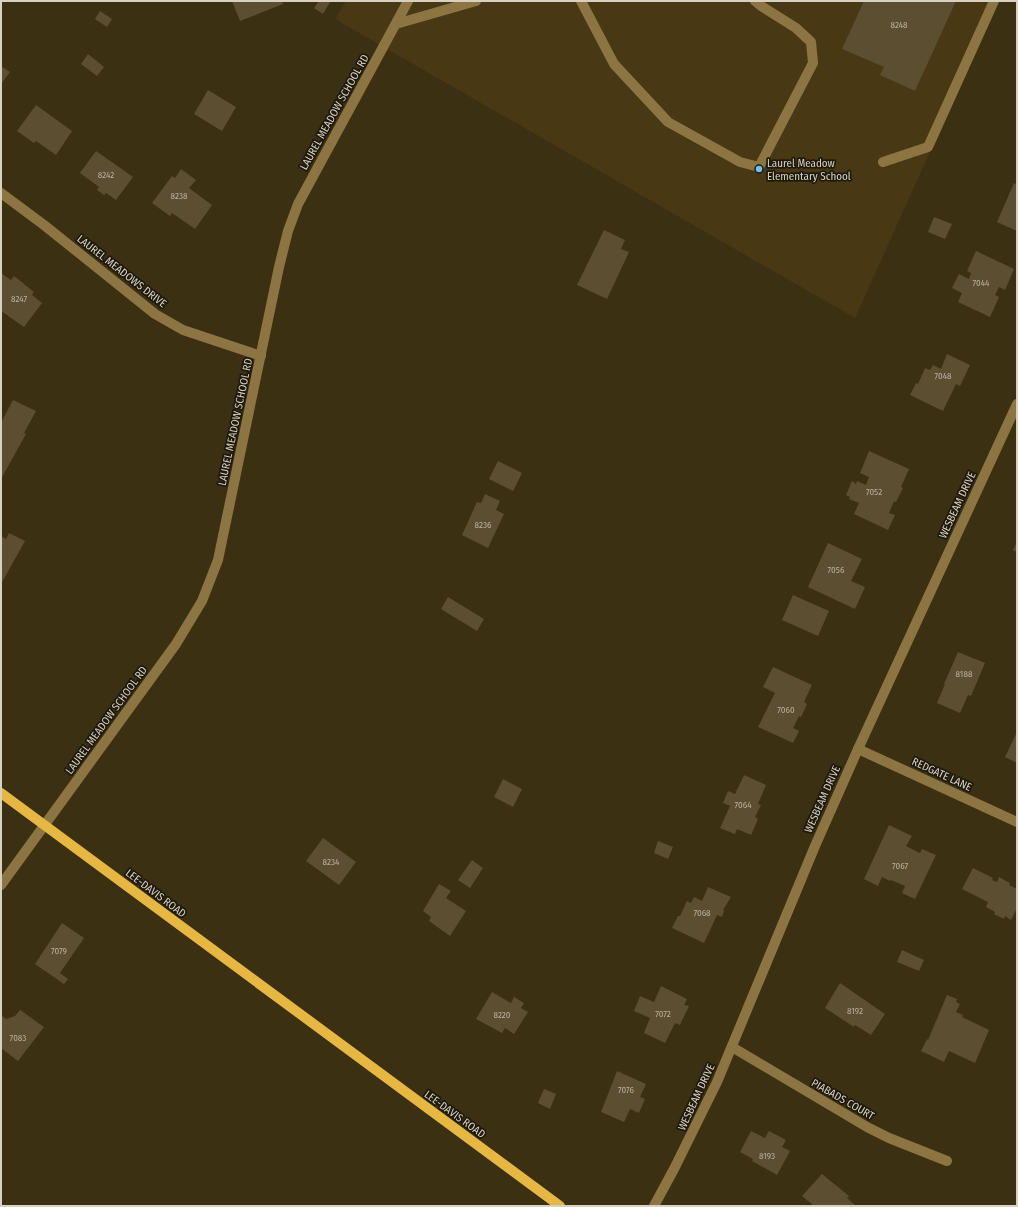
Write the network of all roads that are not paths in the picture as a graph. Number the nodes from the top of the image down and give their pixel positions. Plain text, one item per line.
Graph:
1 (408, 1) edge
2 (476, 1) edge
3 (581, 1) edge
4 (755, 1) edge
5 (994, 1) edge
6 (396, 24) junction
7 (883, 162) dead end
8 (1, 193) edge
9 (261, 356) junction
10 (1017, 404) edge
11 (858, 749) junction
12 (1, 792) edge
13 (1017, 822) edge
14 (44, 825) junction
15 (1, 885) edge
16 (732, 1047) junction
17 (947, 1161) dead end
18 (560, 1206) edge
19 (654, 1206) edge

1 - 6 street, LAUREL MEADOW SCHOOL RD
2 - 6 street
3 - 4 street
5 - 7 street
6 - 9 street, LAUREL MEADOW SCHOOL RD
8 - 9 street, LAUREL MEADOWS DRIVE
9 - 14 street, LAUREL MEADOW SCHOOL RD
10 - 11 street, WESBEAM DRIVE
11 - 13 street, REDGATE LANE
11 - 16 street, WESBEAM DRIVE
12 - 14 main road, LEE-DAVIS ROAD
14 - 15 street, LAUREL MEADOW SCHOOL RD
14 - 18 main road, LEE-DAVIS ROAD
16 - 17 street, PIABADS COURT
16 - 19 street, WESBEAM DRIVE

